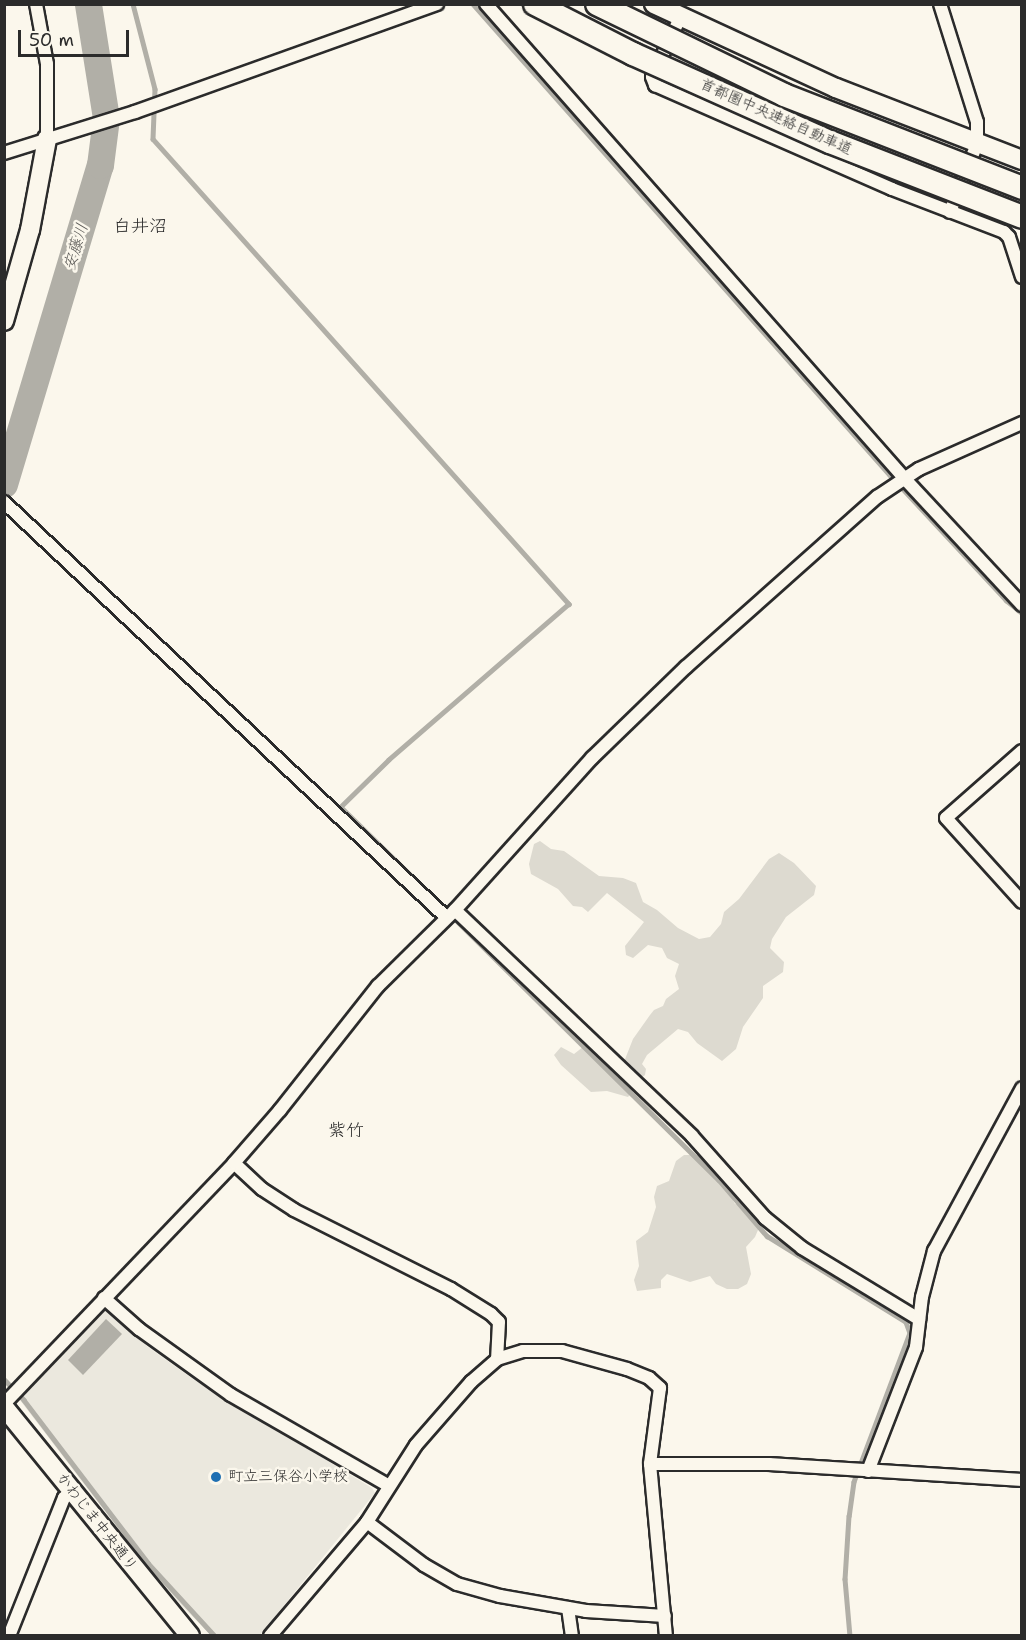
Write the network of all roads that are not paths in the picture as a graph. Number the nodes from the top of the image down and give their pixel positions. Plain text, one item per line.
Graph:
1 (36, 4) edge
2 (437, 4) edge
3 (486, 4) edge
4 (535, 4) edge
5 (597, 4) edge
6 (654, 4) edge
7 (940, 4) edge
8 (680, 18) junction
9 (47, 140) junction
10 (977, 144) junction
11 (4, 153) edge
12 (1022, 160) edge
13 (1022, 188) edge
14 (950, 212) junction
15 (1022, 217) edge
16 (1022, 277) edge
17 (4, 321) edge
18 (1022, 423) edge
19 (905, 479) junction
20 (4, 502) edge
21 (1022, 605) edge
22 (1022, 751) edge
23 (1022, 902) edge
24 (450, 914) junction
25 (1022, 1088) edge
26 (234, 1163) junction
27 (104, 1298) junction
28 (919, 1319) junction
29 (498, 1359) junction
30 (4, 1405) edge
31 (650, 1464) junction
32 (868, 1471) junction
33 (1022, 1480) edge
34 (389, 1486) junction
35 (72, 1491) junction
36 (367, 1522) junction
37 (568, 1608) junction
38 (665, 1616) junction
39 (9, 1635) edge
40 (190, 1635) edge
41 (270, 1635) edge
42 (572, 1635) edge
43 (666, 1635) edge

1 - 9 street
2 - 9 street
3 - 19 street
4 - 15 highway, 首都圏中央連絡自動車道, bridge
5 - 13 highway, 首都圏中央連絡自動車道, bridge
6 - 8 street
7 - 10 street
8 - 10 street
8 - 14 street
9 - 11 street
9 - 17 street
10 - 12 street
10 - 14 street
14 - 16 street
18 - 19 street
19 - 21 street
19 - 24 street
20 - 24 street
22 - 23 street
24 - 26 street
24 - 28 street
25 - 28 street
26 - 27 street
26 - 29 street
27 - 30 street
27 - 34 street
28 - 32 street
29 - 31 street
29 - 34 street
30 - 35 street, かわじま中央通り
31 - 32 street
31 - 38 street
32 - 33 street
34 - 36 street
35 - 39 street
35 - 40 street, かわじま中央通り
36 - 37 street
36 - 41 street
37 - 38 street
37 - 42 street
38 - 43 street

